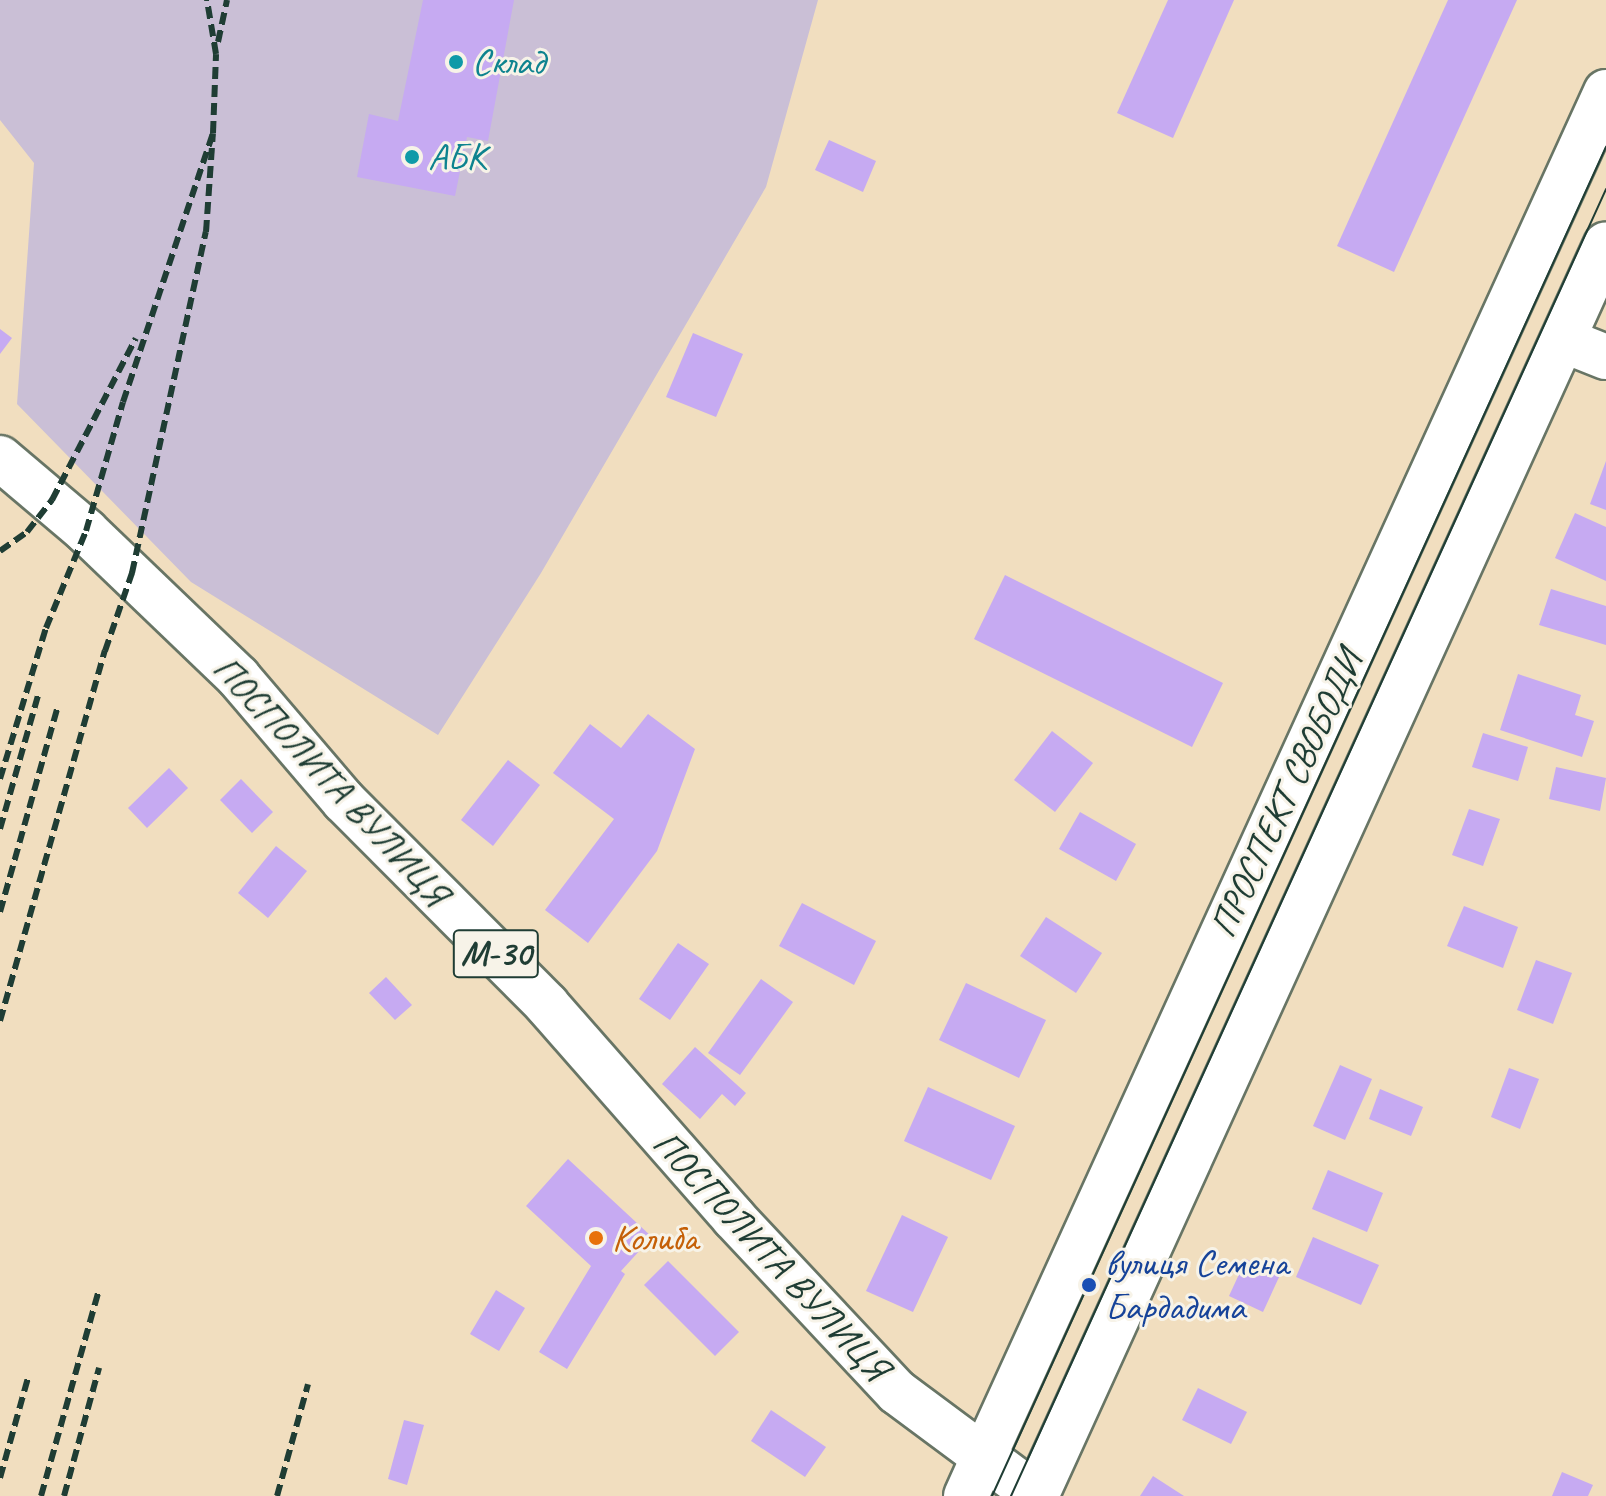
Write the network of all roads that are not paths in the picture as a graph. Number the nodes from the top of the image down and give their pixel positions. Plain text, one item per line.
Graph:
1 (1606, 92) edge
2 (1606, 244) edge
3 (1563, 340) junction
4 (1606, 357) edge
5 (0, 458) edge
6 (985, 1454) junction
7 (1037, 1495) edge
8 (966, 1496) edge

1 - 6 main road, ПРОСПЕКТ СВОБОДИ
2 - 3 main road, ПРОСПЕКТ СВОБОДИ
3 - 4 main road
3 - 7 main road, ПРОСПЕКТ СВОБОДИ
5 - 6 main road, ПОСПОЛИТА ВУЛИЦЯ / М-30
6 - 7 main road, М-30
6 - 8 main road, ПРОСПЕКТ СВОБОДИ

